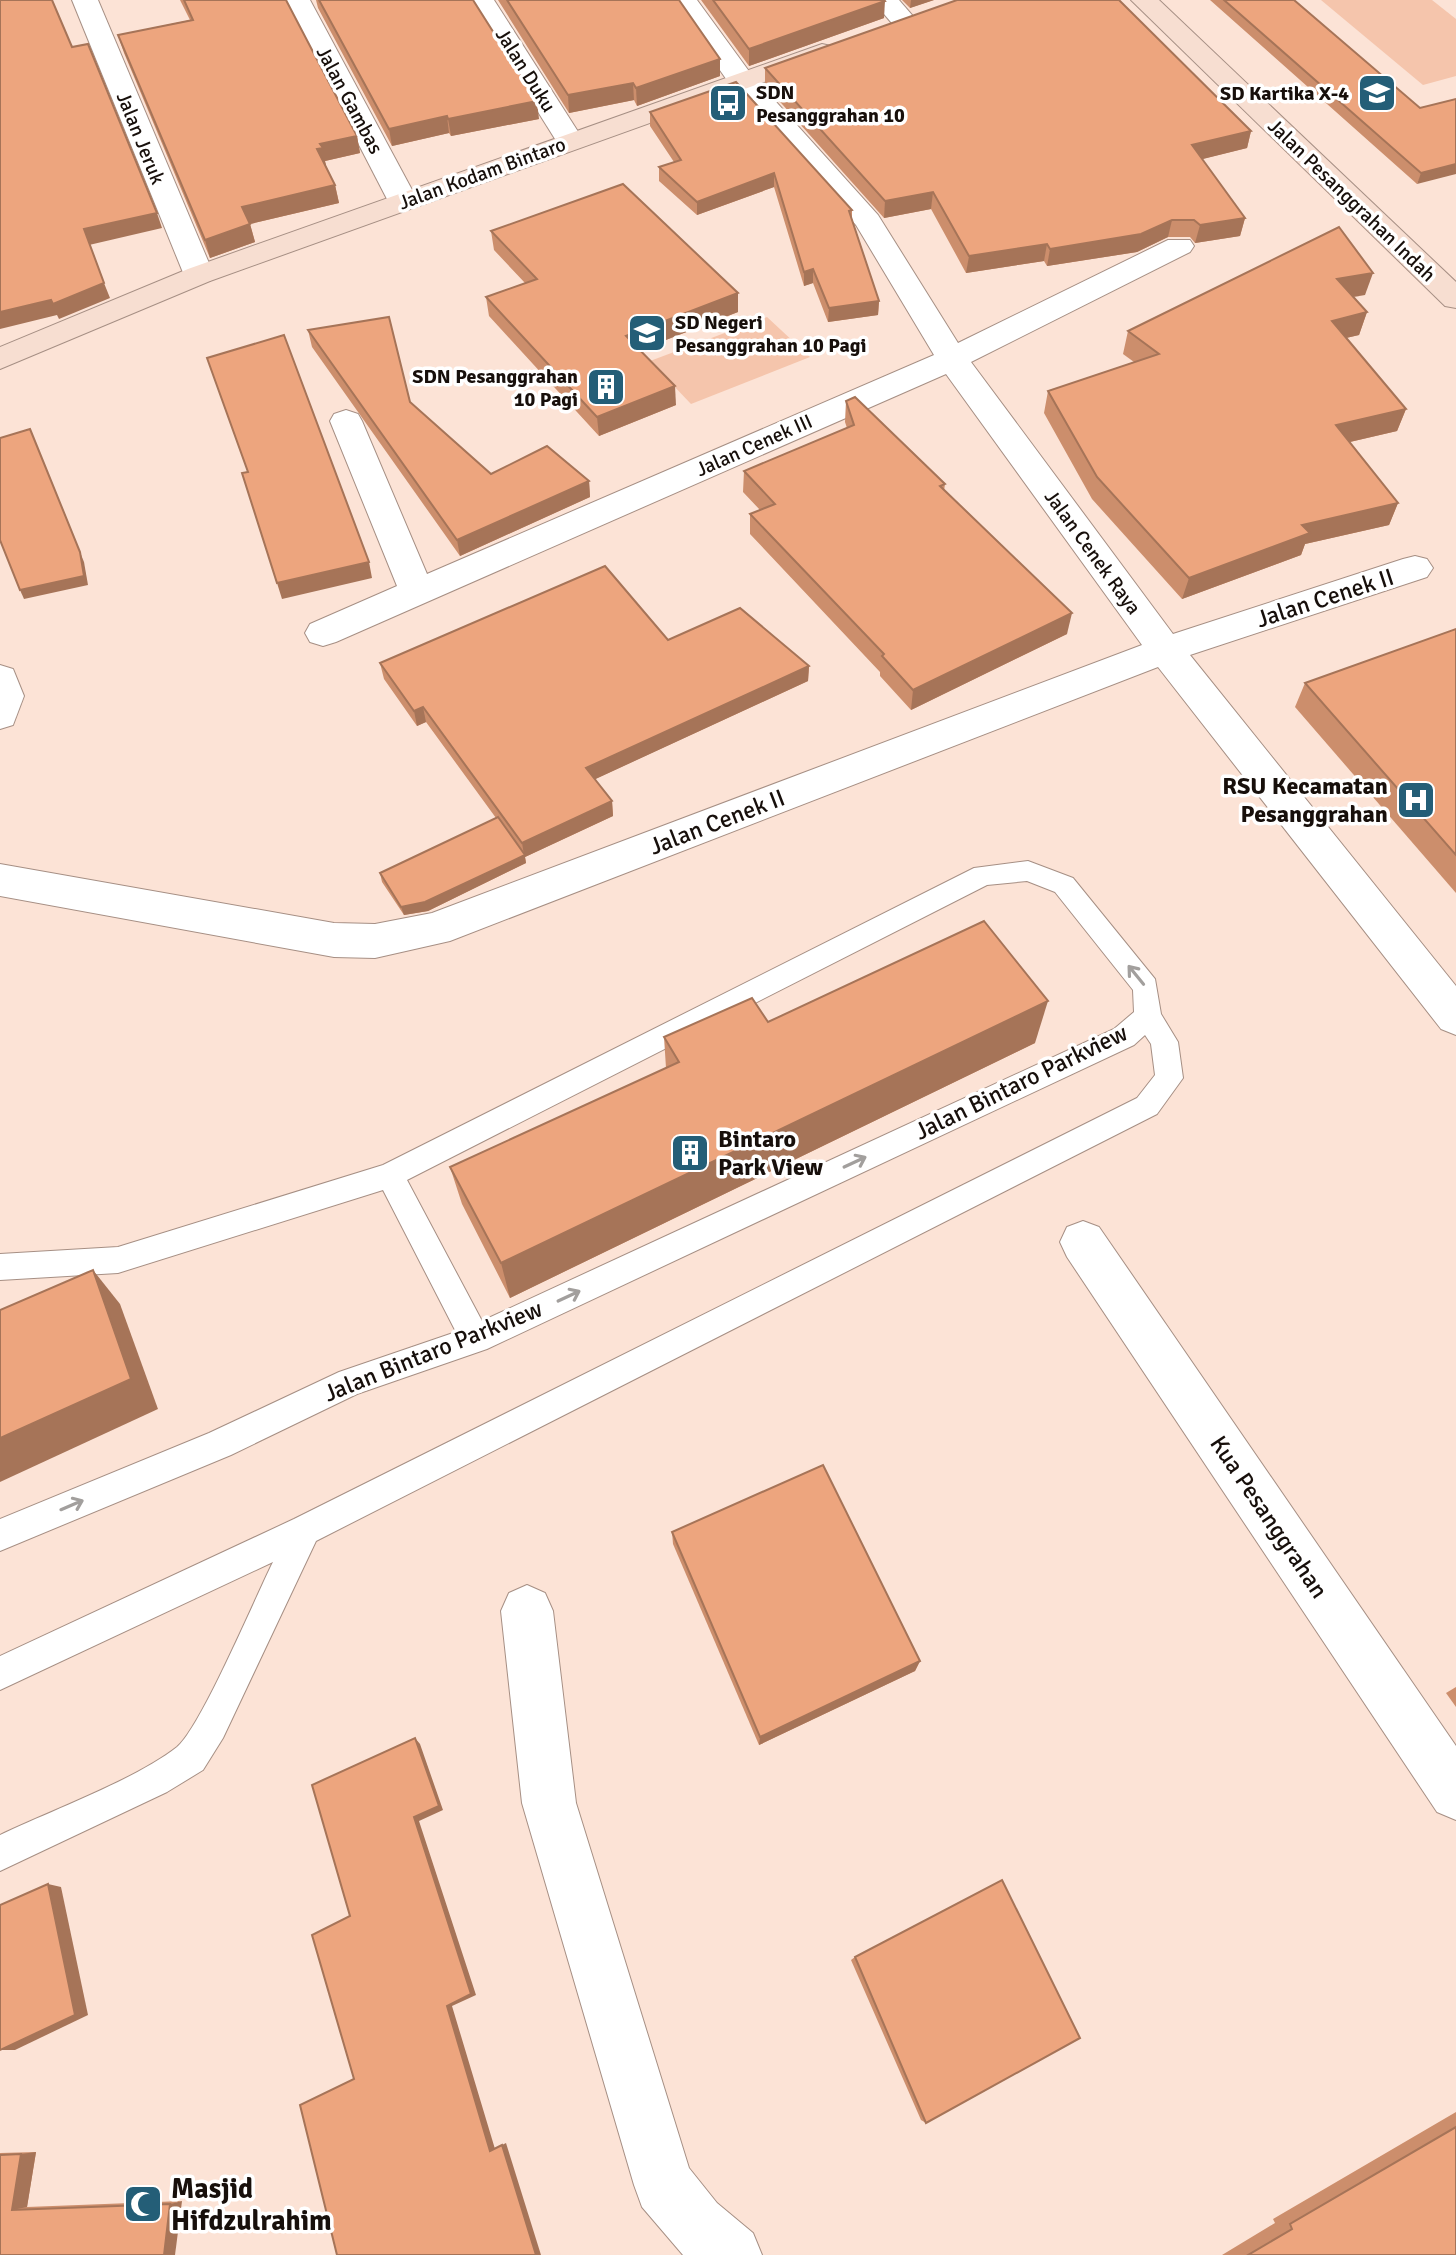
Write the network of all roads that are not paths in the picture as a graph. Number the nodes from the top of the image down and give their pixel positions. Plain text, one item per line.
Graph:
1 (85, 0) edge
2 (297, 0) edge
3 (481, 0) edge
4 (684, 0) edge
5 (885, 0) edge
6 (1144, 0) edge
7 (875, 33) edge
8 (845, 43) edge
9 (741, 80) junction
10 (570, 141) junction
11 (403, 201) junction
12 (1179, 246) edge
13 (199, 275) junction
14 (1456, 299) edge
15 (0, 359) edge
16 (952, 359) junction
17 (346, 421) dead end
18 (1415, 568) dead end
19 (417, 592) junction
20 (323, 633) dead end
21 (1165, 650) junction
22 (0, 678) edge
23 (0, 715) edge
24 (0, 880) edge
25 (1148, 1016) junction
26 (1456, 1017) edge
27 (390, 1175) junction
28 (1083, 1242) dead end
29 (0, 1267) edge
30 (476, 1339) junction
31 (305, 1530) junction
32 (0, 1535) edge
33 (527, 1611) dead end
34 (0, 1673) edge
35 (1456, 1793) edge
36 (0, 1853) edge
37 (731, 2255) edge

1 - 13 street, Jalan Jeruk
2 - 11 street, Jalan Gambas
3 - 10 street, Jalan Duku
4 - 9 street, Jalan Cenek Raya
5 - 7 street
6 - 14 street, Jalan Pesanggrahan Indah
8 - 9 street, Jalan Kodam Bintaro
9 - 10 street, Jalan Kodam Bintaro
9 - 16 street, Jalan Cenek Raya
10 - 11 street, Jalan Kodam Bintaro
11 - 13 street, Jalan Kodam Bintaro
12 - 16 street, Jalan Cenek III
13 - 15 street, Jalan Kodam Bintaro
16 - 19 street, Jalan Cenek III
16 - 21 street, Jalan Cenek Raya
17 - 19 street
18 - 21 street, Jalan Cenek II
19 - 20 street, Jalan Cenek III
21 - 24 street, Jalan Cenek II
21 - 26 street, Jalan Cenek Raya
22 - 23 street
25 -> 27 lane, Jalan Bintaro Parkview
30 -> 25 lane, Jalan Bintaro Parkview
25 - 31 lane
27 - 29 lane, Jalan Bintaro Parkview
27 - 30 lane
28 - 35 street, Kua Pesanggrahan
32 -> 30 lane, Jalan Bintaro Parkview
31 - 34 lane
31 - 36 lane
33 - 37 street

